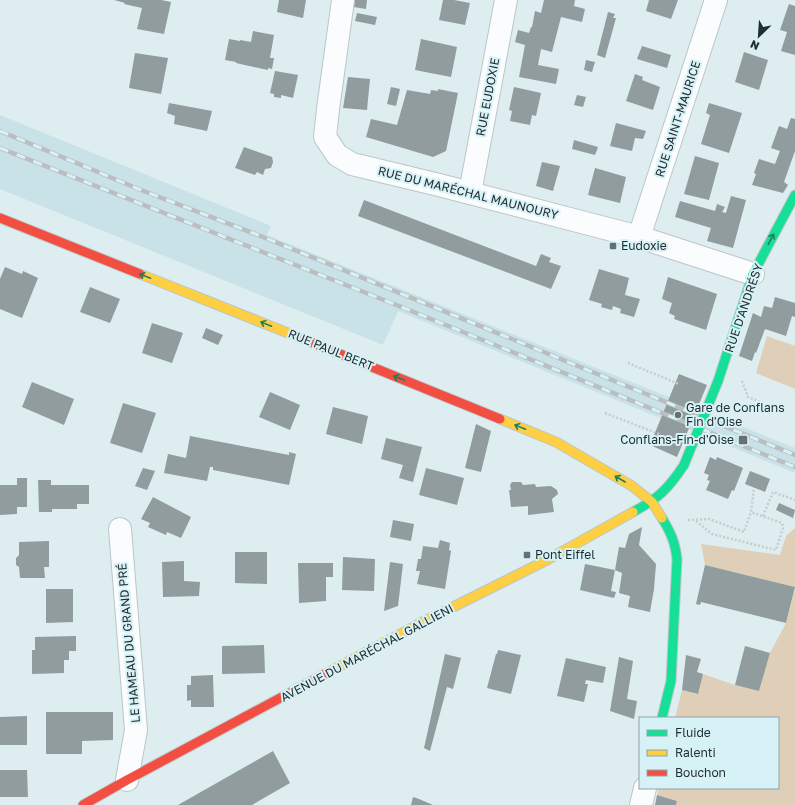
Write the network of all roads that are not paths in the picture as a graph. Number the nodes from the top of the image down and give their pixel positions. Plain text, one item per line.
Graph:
1 (343, 0) edge
2 (506, 0) edge
3 (716, 0) edge
4 (470, 193) junction
5 (795, 195) edge
6 (0, 218) edge
7 (639, 237) junction
8 (753, 274) junction
9 (684, 465) joint
10 (652, 502) junction
11 (120, 529) dead end
12 (662, 717) edge
13 (127, 780) junction
14 (645, 789) edge
15 (83, 805) edge
16 (641, 805) edge

1 - 4 street, RUE DU MARÉCHAL MAUNOURY
2 - 4 street, RUE EUDOXIE
3 - 7 street, RUE SAINT-MAURICE
4 - 7 street, RUE DU MARÉCHAL MAUNOURY
8 -> 5 street, RUE D'ANDRÉSY
10 -> 6 street, RUE PAUL BERT
7 - 8 street, RUE DU MARÉCHAL MAUNOURY
8 - 9 street, RUE D'ANDRÉSY, bridge
9 - 10 street, AVENUE DU MARÉCHAL GALLIENI
10 - 12 street, RUE PAUL BERT
10 - 13 street, AVENUE DU MARÉCHAL GALLIENI
11 - 13 street, LE HAMEAU DU GRAND PRÉ
13 - 15 street, AVENUE DU MARÉCHAL GALLIENI
14 - 16 street

